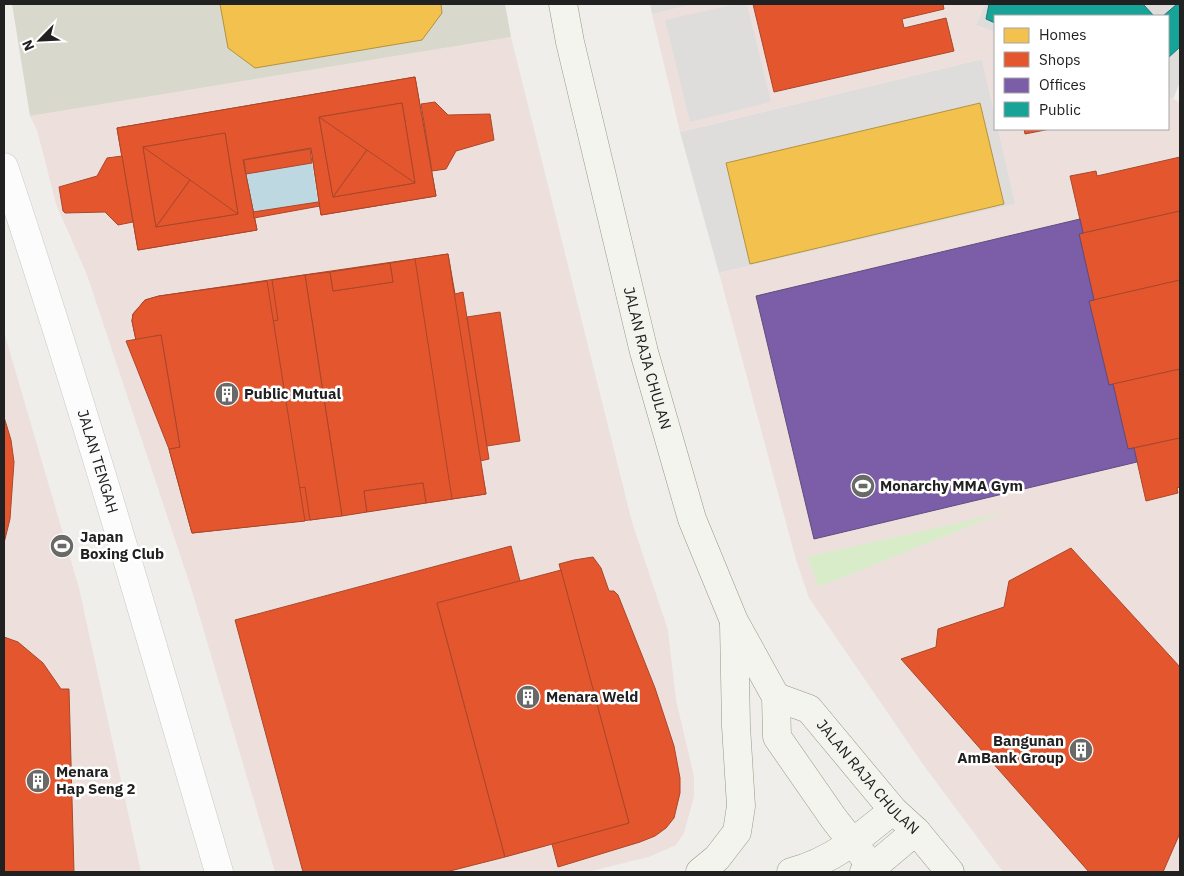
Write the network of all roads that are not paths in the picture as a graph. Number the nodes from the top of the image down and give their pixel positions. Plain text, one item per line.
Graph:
1 (563, 4) edge
2 (4, 167) edge
3 (734, 621) junction
4 (776, 697) junction
5 (893, 810) junction
6 (916, 832) junction
7 (852, 844) junction
8 (871, 871) edge
9 (219, 872) edge
10 (700, 872) edge
11 (791, 872) edge
12 (950, 872) edge

1 - 3 main road, JALAN RAJA CHULAN
2 - 9 street, JALAN TENGAH
3 - 4 main road, JALAN RAJA CHULAN
3 - 10 main road
4 - 5 main road, JALAN RAJA CHULAN
4 - 7 main road, JALAN RAJA CHULAN
5 - 6 main road, JALAN RAJA CHULAN
5 - 7 main road
6 - 8 main road
6 - 12 main road, JALAN RAJA CHULAN
7 - 8 main road, JALAN RAJA CHULAN
7 - 11 main road

